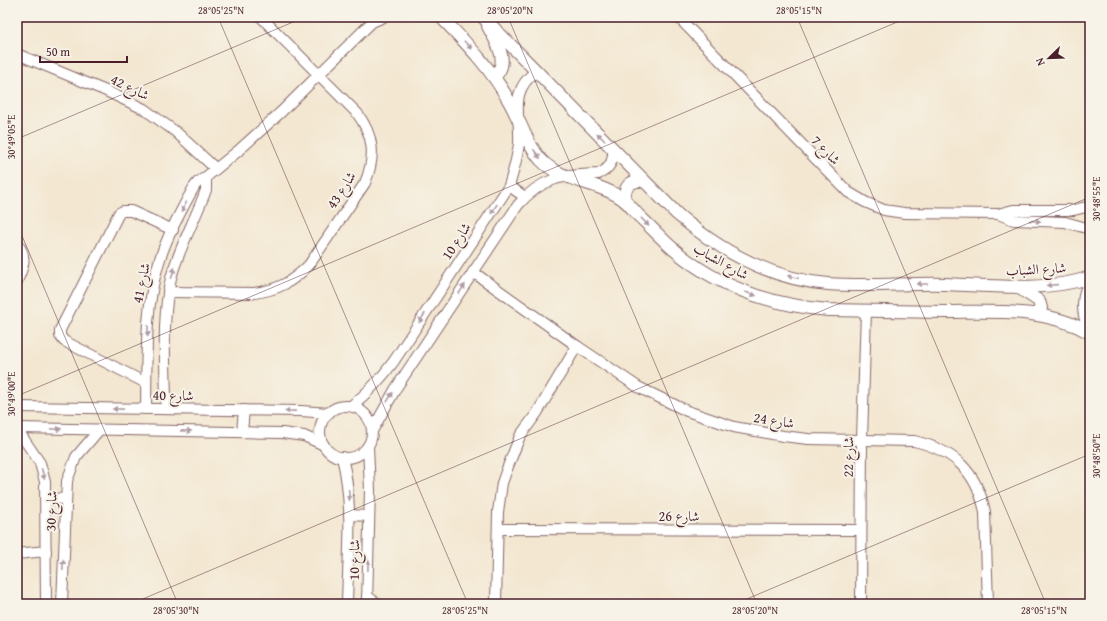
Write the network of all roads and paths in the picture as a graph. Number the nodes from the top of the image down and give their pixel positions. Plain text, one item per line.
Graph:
1 (261, 17) edge
2 (384, 17) edge
3 (441, 17) edge
4 (678, 17) edge
5 (484, 18) edge
6 (373, 20) edge
7 (17, 54) edge
8 (536, 71) junction
9 (319, 75) junction
10 (494, 77) junction
11 (518, 118) junction
12 (612, 149) junction
13 (216, 170) junction
14 (565, 176) junction
15 (206, 177) junction
16 (644, 180) junction
17 (509, 186) junction
18 (526, 197) junction
19 (625, 201) junction
20 (1090, 206) edge
21 (998, 214) junction
22 (1090, 229) edge
23 (173, 230) junction
24 (17, 244) edge
25 (473, 272) junction
26 (1090, 277) edge
27 (17, 281) edge
28 (1090, 282) edge
29 (1016, 286) junction
30 (168, 292) junction
31 (866, 311) junction
32 (1034, 314) junction
33 (1090, 329) edge
34 (1090, 333) edge
35 (577, 346) junction
36 (386, 372) junction
37 (400, 381) junction
38 (146, 383) junction
39 (351, 406) junction
40 (17, 407) edge
41 (146, 409) junction
42 (166, 409) junction
43 (244, 410) junction
44 (329, 413) junction
45 (17, 429) edge
46 (99, 430) junction
47 (372, 431) junction
48 (242, 432) junction
49 (862, 440) junction
50 (324, 445) junction
51 (368, 446) junction
52 (342, 457) junction
53 (46, 498) junction
54 (65, 499) junction
55 (349, 515) junction
56 (369, 516) junction
57 (498, 529) junction
58 (861, 530) junction
59 (46, 551) junction
60 (17, 554) edge
61 (367, 600) edge
62 (46, 604) edge
63 (62, 604) edge
64 (347, 604) edge
65 (378, 604) edge
66 (496, 604) edge
67 (861, 604) edge
68 (988, 604) edge

1 - 9 street, شارع 43
2 - 6 street, شارع 41
3 -> 10 street, شارع الشباب
4 - 21 street, شارع 7
5 - 8 street, شارع الشباب
5 - 10 street
6 - 9 street, شارع 41
7 - 13 street, شارع 42
8 - 11 street, شارع 10
12 -> 8 street, شارع الشباب
9 - 13 street, شارع 41
9 - 30 street, شارع 43
10 - 11 street, شارع الشباب
11 -> 14 street, شارع الشباب
11 - 17 street, شارع 10
12 - 14 street
12 - 16 street, شارع الشباب
13 - 15 street, شارع 41
14 - 18 street
14 - 19 street, شارع الشباب
15 -> 23 street, شارع 41
30 -> 15 street, شارع 41
16 - 19 street
29 -> 16 street, شارع الشباب
17 - 18 street
17 -> 36 street, شارع 10
18 - 25 street
19 -> 31 street, شارع الشباب
20 - 21 street, شارع 7
21 -> 22 street, شارع 7
23 -> 38 street, شارع 41
23 - 38 street
24 - 27 street
25 - 35 street, شارع 24
37 -> 25 street
26 -> 29 street, شارع الشباب
28 - 33 street
29 - 32 street
30 - 42 street, شارع 41
31 - 32 street, شارع الشباب
31 - 49 street, شارع 22
32 - 34 street, شارع الشباب
35 - 49 street, شارع 24
35 - 57 street
36 - 37 street
36 - 39 street, شارع 10
47 -> 37 street
38 - 41 street, شارع 41
39 - 44 street
39 - 47 street
41 -> 40 street, شارع 40
41 - 42 street, شارع 40
42 - 43 street, شارع 40
44 -> 43 street, شارع 40
43 - 48 street
44 - 50 street
45 -> 46 street
45 -> 53 street, شارع 30
46 -> 48 street
46 - 54 street, شارع 30
47 - 51 street
48 - 50 street
49 - 58 street, شارع 22
49 - 68 street, شارع 24
50 - 52 street
51 - 52 street
51 - 56 street, شارع 10
52 -> 55 street, شارع 10
53 - 54 street
53 - 59 street, شارع 30
63 -> 54 street, شارع 30
55 - 56 street
55 - 64 street, شارع 10
61 -> 56 street, شارع 10
57 - 58 street, شارع 26
57 - 66 street
58 - 67 street, شارع 22
59 - 60 street
59 - 62 street, شارع 30
61 - 65 street

